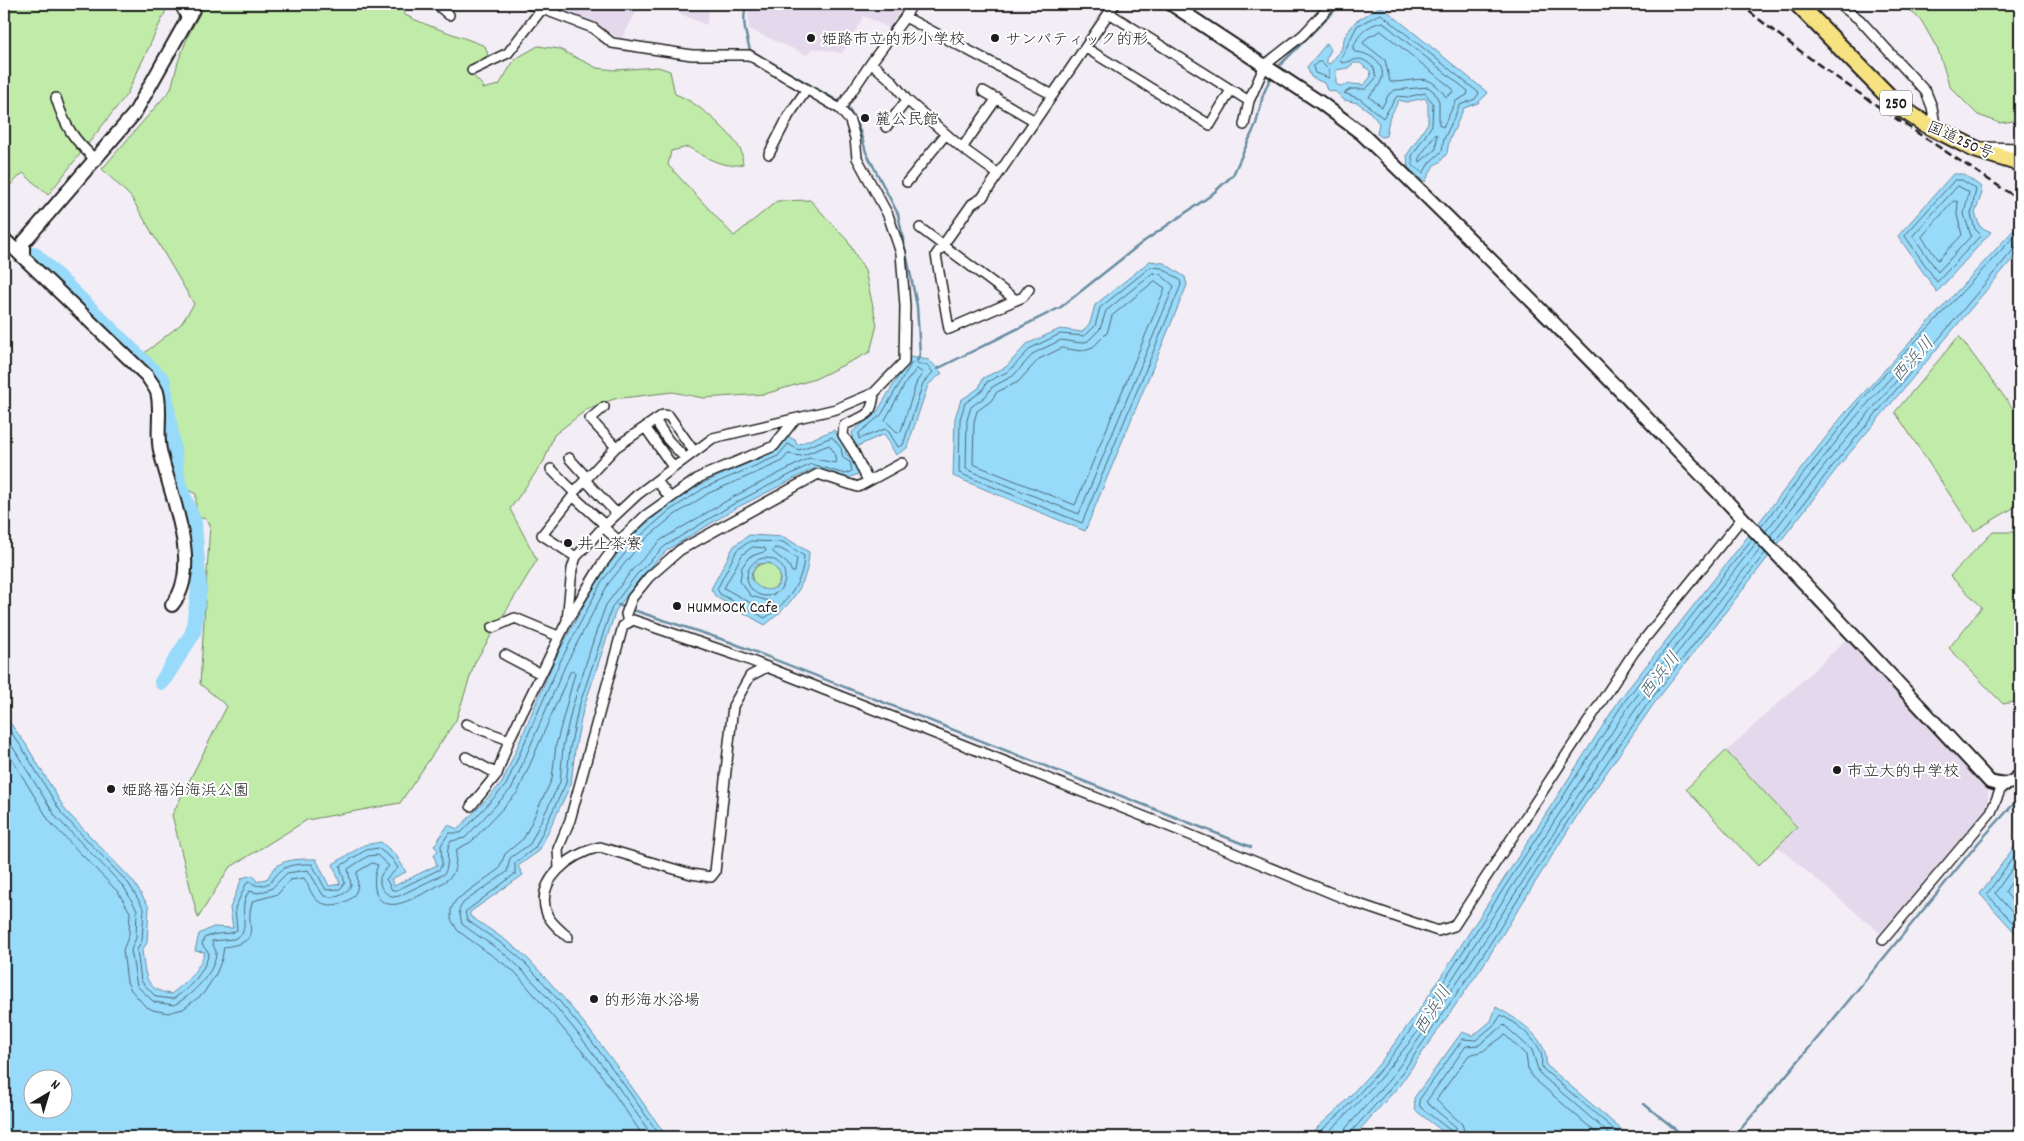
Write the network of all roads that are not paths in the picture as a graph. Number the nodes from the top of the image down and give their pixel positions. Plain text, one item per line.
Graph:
1 (179, 4) edge
2 (196, 4) edge
3 (445, 4) edge
4 (529, 4) edge
5 (557, 4) edge
6 (912, 4) edge
7 (1115, 4) edge
8 (1172, 4) edge
9 (1332, 4) edge
10 (1798, 4) edge
11 (1838, 4) edge
12 (540, 10) junction
13 (1109, 13) junction
14 (552, 14) junction
15 (449, 15) dead end
16 (905, 17) junction
17 (187, 19) junction
18 (1086, 48) junction
19 (871, 62) junction
20 (472, 70) dead end
21 (1271, 70) junction
22 (807, 89) junction
23 (1231, 90) junction
24 (983, 91) dead end
25 (1053, 95) junction
26 (56, 98) dead end
27 (997, 98) junction
28 (907, 100) junction
29 (1249, 101) junction
30 (840, 109) junction
31 (1035, 121) junction
32 (1244, 125) dead end
33 (886, 127) dead end
34 (1936, 130) junction
35 (946, 134) junction
36 (962, 148) junction
37 (2020, 148) edge
38 (1975, 149) junction
39 (769, 154) dead end
40 (96, 160) junction
41 (2020, 163) edge
42 (998, 174) junction
43 (907, 182) dead end
44 (920, 228) dead end
45 (4, 239) edge
46 (944, 244) junction
47 (23, 257) junction
48 (1029, 289) dead end
49 (1016, 300) junction
50 (874, 393) junction
51 (604, 407) dead end
52 (795, 419) junction
53 (655, 420) junction
54 (645, 427) junction
55 (616, 447) junction
56 (693, 450) junction
57 (569, 458) dead end
58 (684, 458) junction
59 (902, 463) dead end
60 (673, 467) junction
61 (551, 468) dead end
62 (586, 479) junction
63 (658, 481) junction
64 (868, 481) junction
65 (573, 494) junction
66 (670, 498) junction
67 (616, 514) junction
68 (1746, 520) junction
69 (604, 526) junction
70 (619, 541) junction
71 (576, 557) junction
72 (172, 605) dead end
73 (567, 621) junction
74 (628, 622) junction
75 (492, 628) dead end
76 (558, 636) junction
77 (505, 655) dead end
78 (767, 667) junction
79 (541, 674) junction
80 (466, 724) dead end
81 (509, 740) junction
82 (466, 757) dead end
83 (497, 774) junction
84 (2020, 775) edge
85 (2002, 786) junction
86 (471, 806) dead end
87 (559, 868) junction
88 (568, 938) dead end
89 (1883, 940) dead end

1 - 17 street
2 - 17 street
3 - 15 street
4 - 12 street
5 - 14 street
6 - 16 street
7 - 13 street
8 - 21 street
9 - 21 street
10 - 34 highway, 国道250号 / 250
11 - 34 street
12 - 14 street
12 - 20 street
13 - 18 street
13 - 23 street
14 - 22 street
16 - 19 street
16 - 25 street
17 - 40 street
18 - 23 street
18 - 25 street
19 - 28 street
19 - 30 street
21 - 29 street
21 - 68 street
22 - 30 street
22 - 39 street
23 - 29 street
24 - 27 street
25 - 31 street
26 - 40 street
27 - 31 street
27 - 36 street
28 - 33 street
28 - 35 street
29 - 32 street
30 - 50 street
31 - 42 street
34 - 38 highway, 国道250号 / 250
35 - 36 street
35 - 43 street
36 - 42 street
37 - 38 street
38 - 41 highway, 国道250号 / 250
40 - 47 street
42 - 46 street
44 - 46 street
45 - 47 street
46 - 49 street
46 - 49 street
47 - 72 street
48 - 49 street
50 - 52 street
50 - 64 street
51 - 55 street
52 - 56 street
52 - 66 street
53 - 54 street
53 - 56 street
53 - 58 street
54 - 55 street
54 - 60 street
55 - 62 street
56 - 58 street
57 - 62 street
58 - 60 street
59 - 64 street
60 - 63 street
61 - 65 street
62 - 65 street
62 - 67 street
63 - 66 street
63 - 67 street
64 - 74 street
65 - 69 street
65 - 71 street
66 - 70 street
67 - 69 street
68 - 78 street
68 - 85 street
69 - 70 street
69 - 71 street
70 - 73 street
71 - 73 street
73 - 76 street
74 - 78 street
74 - 87 street
75 - 76 street
76 - 79 street
77 - 79 street
78 - 87 street
79 - 81 street
80 - 81 street
81 - 83 street
82 - 83 street
83 - 86 street
84 - 85 street
85 - 89 street
87 - 88 street

